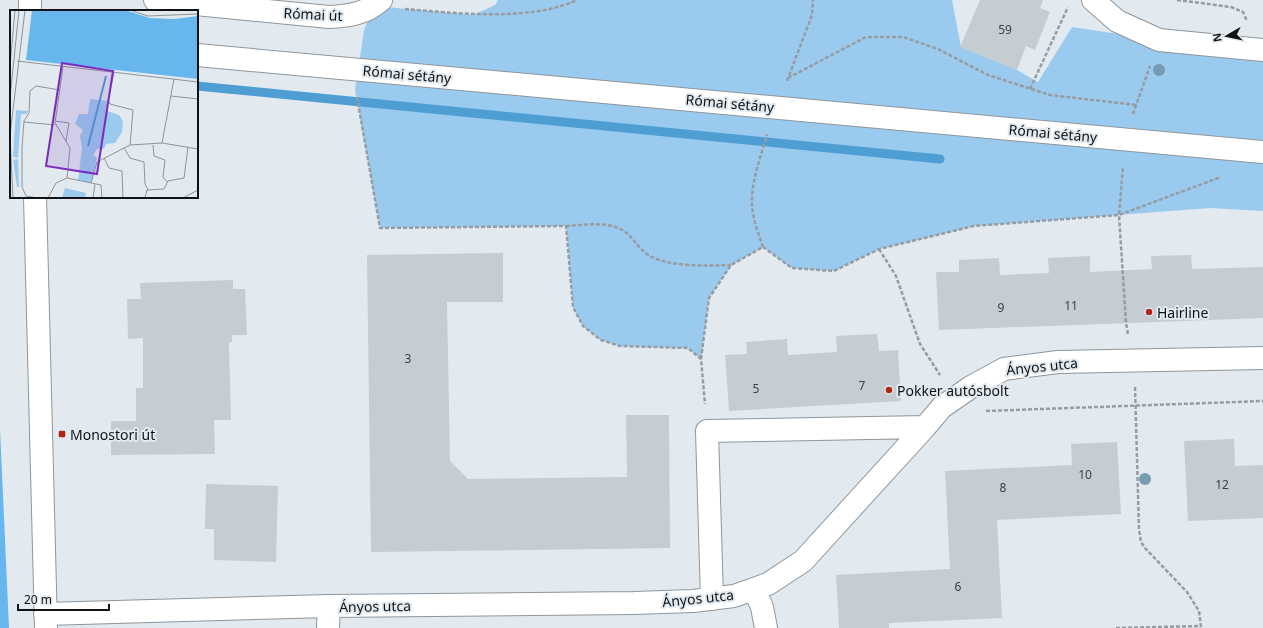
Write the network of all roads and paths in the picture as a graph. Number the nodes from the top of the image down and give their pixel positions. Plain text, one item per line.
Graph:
1 (155, 0) edge
2 (577, 0) edge
3 (813, 0) edge
4 (1071, 0) edge
5 (1093, 0) edge
6 (1177, 0) edge
7 (377, 3) edge
8 (1248, 23) dead end
9 (1159, 40) junction
10 (1263, 50) edge
11 (198, 55) edge
12 (788, 78) junction
13 (1030, 89) junction
14 (356, 90) dead end
15 (1136, 105) junction
16 (773, 117) junction
17 (1125, 139) junction
18 (1263, 152) edge
19 (1227, 174) dead end
20 (35, 198) edge
21 (1119, 215) junction
22 (566, 226) junction
23 (764, 247) junction
24 (879, 249) junction
25 (731, 265) junction
26 (1263, 358) edge
27 (701, 359) junction
28 (1134, 361) junction
29 (955, 398) junction
30 (1263, 401) edge
31 (1135, 405) junction
32 (979, 411) dead end
33 (926, 427) junction
34 (707, 431) junction
35 (754, 589) junction
36 (712, 599) junction
37 (329, 606) junction
38 (45, 621) edge
39 (1200, 627) edge
40 (328, 628) edge
41 (766, 628) edge
42 (1116, 628) edge

1 - 7 street, Római út
2 - 7 path
3 - 12 path
4 - 13 path
5 - 9 street
6 - 8 path
9 - 10 street
9 - 15 path
11 - 16 street, Római sétány
12 - 13 path
12 - 16 path
13 - 15 path
14 - 22 path
15 - 17 path
16 - 17 street, Római sétány
16 - 23 path
17 - 18 street, Római sétány
17 - 21 path
19 - 21 path
20 - 38 street
21 - 24 path
21 - 28 path
22 - 25 path
22 - 27 path
23 - 24 path
23 - 25 path
24 - 29 path
25 - 27 path
26 - 28 street, Ányos utca
27 - 34 path
28 - 29 street, Ányos utca
28 - 31 path
29 - 33 street, Ányos utca
30 - 31 path
31 - 32 path
31 - 39 path
33 - 34 street
33 - 35 street, Ányos utca
34 - 36 street
35 - 36 street, Ányos utca
35 - 41 street
36 - 37 street, Ányos utca
37 - 38 street, Ányos utca
37 - 40 street
39 - 42 path

